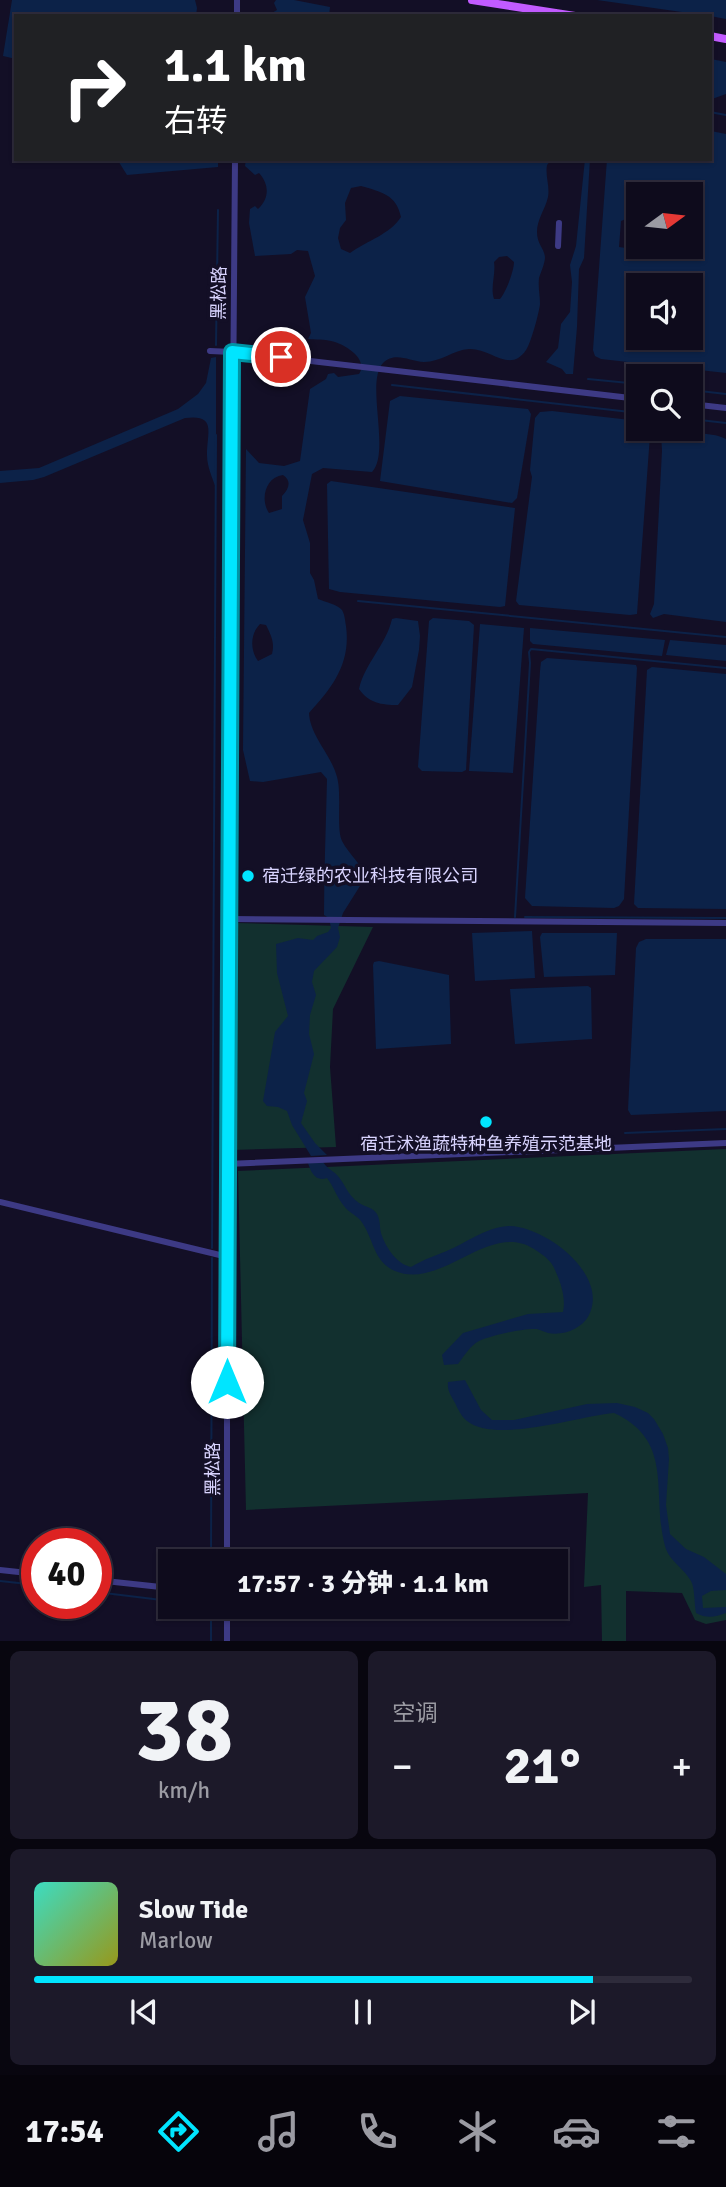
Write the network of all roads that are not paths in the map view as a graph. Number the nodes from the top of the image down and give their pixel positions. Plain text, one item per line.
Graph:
1 (472, 0) edge
2 (562, 14) edge
3 (235, 161) edge
4 (559, 223) dead end
5 (558, 246) dead end
6 (210, 351) dead end
7 (229, 351) junction
8 (626, 398) edge
9 (703, 405) edge
10 (726, 408) edge
11 (230, 919) junction
12 (726, 923) edge
13 (726, 1143) edge
14 (227, 1164) junction
15 (0, 1202) edge
16 (228, 1257) junction
17 (227, 1549) edge
18 (0, 1570) edge
19 (21, 1572) edge
20 (112, 1582) edge
21 (158, 1587) edge
22 (227, 1619) edge
23 (227, 1641) edge

1 - 2 main road
3 - 7 street, 黑松路
4 - 5 street
6 - 7 street
7 - 8 street
7 - 11 street, 黑松路
9 - 10 street
11 - 12 street
11 - 14 street, 黑松路
13 - 14 street
14 - 16 street, 黑松路
15 - 16 street
16 - 17 street, 黑松路
18 - 19 street
20 - 21 street
22 - 23 street

